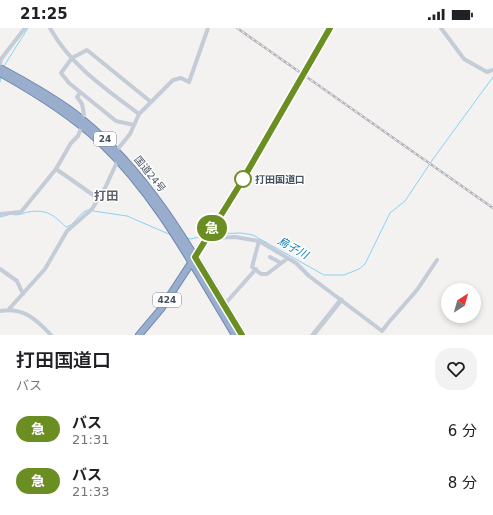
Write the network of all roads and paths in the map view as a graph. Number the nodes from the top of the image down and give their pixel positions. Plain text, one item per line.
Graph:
1 (25, 28) edge
2 (50, 28) edge
3 (208, 28) edge
4 (330, 28) edge
5 (441, 28) edge
6 (72, 58) junction
7 (1, 59) edge
8 (0, 66) edge
9 (493, 70) edge
10 (0, 73) edge
11 (8, 75) junction
12 (80, 93) junction
13 (151, 102) junction
14 (139, 114) junction
15 (82, 119) junction
16 (134, 125) junction
17 (82, 126) junction
18 (116, 154) junction
19 (56, 169) junction
20 (99, 198) junction
21 (0, 214) edge
22 (206, 238) junction
23 (259, 241) junction
24 (270, 257) dead end
25 (288, 258) junction
26 (193, 260) junction
27 (437, 260) dead end
28 (281, 263) junction
29 (256, 269) junction
30 (0, 270) edge
31 (23, 294) junction
32 (341, 300) junction
33 (224, 305) junction
34 (9, 309) junction
35 (0, 311) edge
36 (51, 335) edge
37 (139, 335) edge
38 (235, 335) edge
39 (242, 335) edge
40 (313, 335) edge

1 - 7 street
2 - 6 street
3 - 13 street
4 - 22 main road, bridge
5 - 9 street
6 - 12 street
6 - 13 street
6 - 14 street
7 - 8 street
8 - 11 highway, 国道24号 / 24
10 - 11 highway, 国道24号 / 24
11 - 15 highway, 国道24号 / 24
11 - 17 highway, 国道24号 / 24
12 - 15 street
12 - 16 street
13 - 14 street
14 - 16 street
15 - 17 street
15 - 18 highway, 国道24号 / 24
16 - 18 street
17 - 18 highway, 国道24号 / 24
17 - 19 street
18 - 20 street
18 - 26 highway, 国道24号 / 24
19 - 20 street
19 - 21 street
20 - 31 street
22 - 23 street
22 - 26 main road
23 - 25 street
23 - 29 street
24 - 28 street
25 - 28 street
25 - 32 street
26 - 33 highway, 国道24号 / 24
26 - 37 highway, 424
26 - 38 highway, 国道24号 / 24
27 - 32 street
28 - 29 street
29 - 33 street
30 - 31 street
31 - 34 street
32 - 40 street
33 - 39 highway, 国道24号 / 24
34 - 35 street
34 - 36 street

